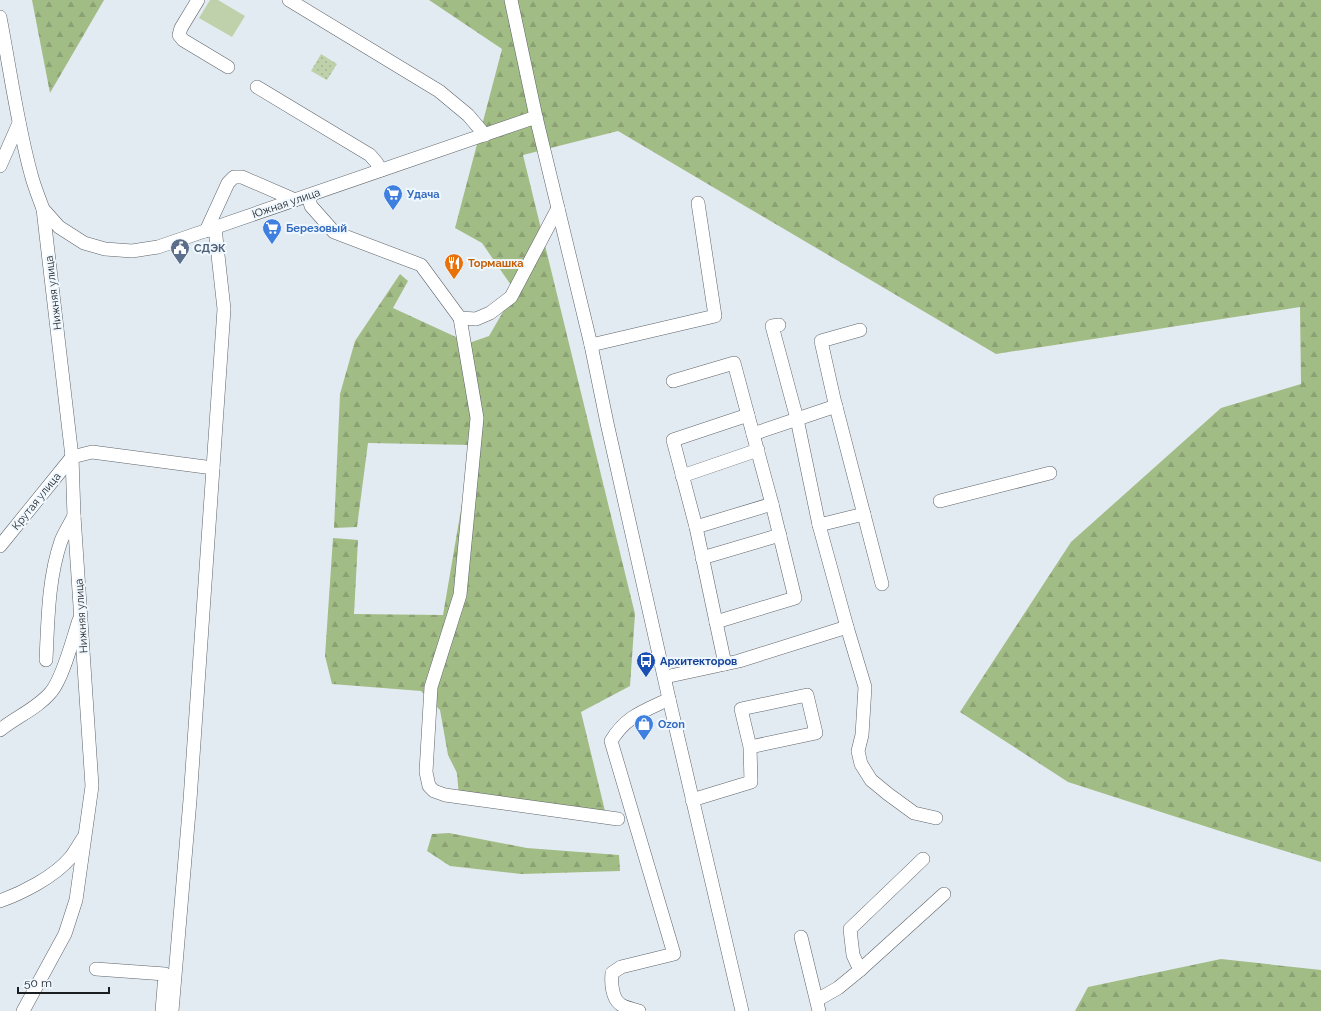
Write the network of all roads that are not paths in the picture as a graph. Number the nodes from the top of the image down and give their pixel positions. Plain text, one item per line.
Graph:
1 (198, 0) edge
2 (289, 0) edge
3 (511, 0) edge
4 (0, 17) edge
5 (228, 66) dead end
6 (0, 82) edge
7 (257, 87) dead end
8 (14, 90) junction
9 (536, 117) junction
10 (20, 123) junction
11 (485, 135) junction
12 (0, 166) edge
13 (381, 170) junction
14 (308, 196) junction
15 (294, 200) junction
16 (698, 203) dead end
17 (558, 208) junction
18 (43, 209) junction
19 (211, 229) junction
20 (460, 318) junction
21 (779, 325) dead end
22 (860, 330) dead end
23 (591, 345) junction
24 (673, 382) dead end
25 (836, 406) junction
26 (748, 415) junction
27 (796, 419) junction
28 (753, 434) junction
29 (758, 450) junction
30 (72, 457) junction
31 (213, 468) junction
32 (1050, 473) dead end
33 (682, 476) junction
34 (940, 501) dead end
35 (772, 504) junction
36 (864, 514) junction
37 (74, 516) junction
38 (819, 526) junction
39 (696, 527) junction
40 (780, 535) junction
41 (0, 546) edge
42 (702, 558) junction
43 (882, 584) dead end
44 (81, 612) junction
45 (716, 622) junction
46 (847, 627) junction
47 (46, 660) dead end
48 (725, 664) junction
49 (665, 678) junction
50 (669, 698) junction
51 (0, 730) edge
52 (750, 748) junction
53 (692, 800) junction
54 (936, 818) dead end
55 (618, 819) dead end
56 (86, 834) junction
57 (923, 860) dead end
58 (944, 894) dead end
59 (0, 901) edge
60 (801, 938) dead end
61 (96, 969) dead end
62 (860, 970) junction
63 (818, 1005) edge
64 (23, 1011) edge
65 (162, 1011) edge
66 (172, 1011) edge
67 (639, 1011) edge
68 (742, 1011) edge

1 - 5 street
2 - 11 street
3 - 9 street
4 - 8 street
6 - 8 street
7 - 13 street
8 - 10 street
9 - 11 street, Южная улица
9 - 17 street
10 - 12 street
10 - 18 street
11 - 13 street, Южная улица
13 - 14 street, Южная улица
14 - 15 street, Южная улица
14 - 20 street
15 - 19 street, Южная улица
15 - 19 street
16 - 23 street
17 - 20 street
17 - 23 street
18 - 19 street, Южная улица
18 - 30 street, Нижняя улица
19 - 31 street
20 - 55 street
21 - 27 street
22 - 25 street
23 - 49 street
24 - 26 street
25 - 27 street
25 - 36 street
26 - 28 street
26 - 33 street
27 - 28 street
27 - 38 street
28 - 29 street
29 - 33 street
29 - 35 street
30 - 31 street
30 - 37 street, Нижняя улица
30 - 41 street, Крутая улица
31 - 66 street
32 - 34 street
33 - 39 street
35 - 39 street
35 - 40 street
36 - 38 street
36 - 43 street
37 - 44 street, Нижняя улица
37 - 47 street
38 - 46 street
39 - 42 street
40 - 42 street
40 - 45 street
42 - 45 street
44 - 51 street
44 - 56 street, Нижняя улица
45 - 48 street
46 - 48 street
46 - 54 street
48 - 49 street
49 - 50 street
50 - 53 street
50 - 67 street
52 - 52 street
52 - 53 street
53 - 68 street
56 - 59 street
56 - 64 street, Нижняя улица
57 - 62 street
58 - 62 street
60 - 63 street
61 - 65 street
62 - 63 street

